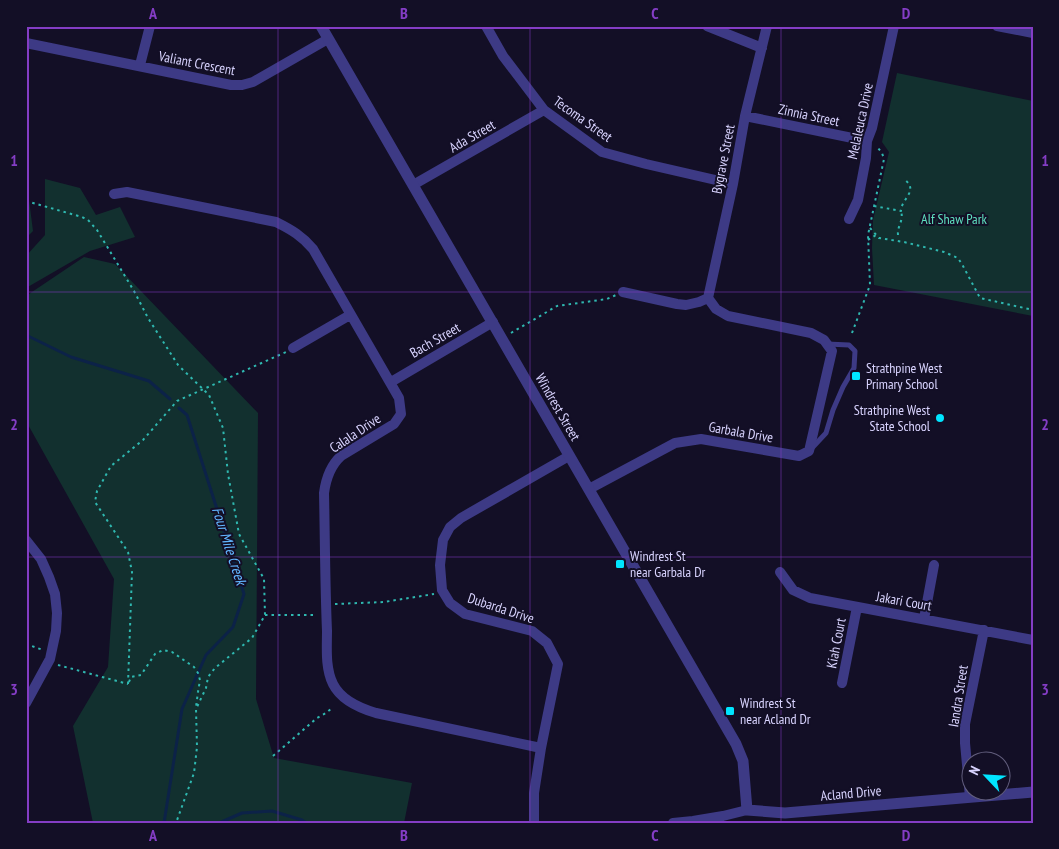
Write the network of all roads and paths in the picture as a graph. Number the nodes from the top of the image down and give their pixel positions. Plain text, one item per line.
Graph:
1 (150, 26) edge
2 (321, 26) edge
3 (486, 26) edge
4 (707, 26) edge
5 (766, 26) edge
6 (894, 26) edge
7 (997, 26) edge
8 (1033, 33) edge
9 (328, 39) junction
10 (26, 42) edge
11 (762, 48) junction
12 (140, 65) junction
13 (544, 110) junction
14 (745, 116) junction
15 (867, 141) junction
16 (878, 148) dead end
17 (905, 180) dead end
18 (733, 184) junction
19 (413, 185) junction
20 (114, 194) dead end
21 (26, 201) edge
22 (874, 206) junction
23 (901, 211) junction
24 (849, 219) dead end
25 (870, 228) junction
26 (876, 235) junction
27 (898, 235) dead end
28 (868, 240) junction
29 (623, 292) joint
30 (708, 298) junction
31 (1033, 310) edge
32 (350, 315) junction
33 (493, 322) junction
34 (852, 333) dead end
35 (509, 334) dead end
36 (827, 344) junction
37 (294, 348) joint
38 (391, 382) junction
39 (204, 389) junction
40 (809, 451) junction
41 (569, 456) junction
42 (589, 489) junction
43 (26, 540) edge
44 (934, 565) dead end
45 (780, 572) dead end
46 (435, 594) dead end
47 (326, 604) junction
48 (857, 607) junction
49 (265, 615) junction
50 (318, 615) dead end
51 (924, 619) junction
52 (984, 630) junction
53 (1033, 640) edge
54 (57, 665) dead end
55 (128, 684) junction
56 (842, 684) dead end
57 (26, 703) edge
58 (332, 708) dead end
59 (196, 709) junction
60 (540, 748) junction
61 (966, 752) edge
62 (273, 756) dead end
63 (1033, 792) edge
64 (1012, 794) edge
65 (962, 798) edge
66 (747, 810) junction
67 (693, 822) edge
68 (176, 823) edge
69 (534, 823) edge
70 (673, 823) edge

1 - 12 street, Valiant Crescent
2 - 9 street, Windrest Street
3 - 13 street, Tecoma Street
4 - 11 street
5 - 11 street, Bygrave Street
6 - 15 street, Melaleuca Drive
7 - 8 street
9 - 12 street, Valiant Crescent
9 - 19 street, Windrest Street
10 - 12 street, Valiant Crescent
11 - 14 street, Bygrave Street
13 - 18 street, Tecoma Street
13 - 19 street, Ada Street
14 - 15 street, Zinnia Street
14 - 18 street, Bygrave Street
15 - 24 street, Melaleuca Drive
16 - 22 path
17 - 23 path
18 - 30 street, Bygrave Street
19 - 33 street, Windrest Street
20 - 32 street, Calala Drive
21 - 39 path
22 - 23 path
22 - 25 path
23 - 27 path
25 - 26 path
25 - 28 path
26 - 28 path
26 - 31 path
28 - 34 path
29 - 30 street
29 - 35 path
30 - 36 street
32 - 37 street
32 - 38 street, Calala Drive
33 - 38 street, Bach Street
33 - 41 street, Windrest Street
36 - 40 street
36 - 40 lane
37 - 39 path
38 - 47 street, Calala Drive
39 - 49 path
39 - 55 path
40 - 42 street, Garbala Drive
41 - 42 street, Windrest Street
41 - 60 street, Dubarda Drive
42 - 66 street, Windrest Street
43 - 57 street
44 - 51 street
45 - 48 street, Jakari Court
46 - 47 path
47 - 60 street, Calala Drive
48 - 51 street, Jakari Court
48 - 56 street, Kiah Court
49 - 50 path
49 - 59 path
51 - 52 street, Jakari Court
52 - 53 street, Jakari Court
52 - 61 street, Iandra Street
54 - 55 path
55 - 59 path
58 - 62 path
59 - 68 path
60 - 69 street, Dubarda Drive
63 - 64 street, Acland Drive
65 - 66 street, Acland Drive
66 - 67 street, Acland Drive
67 - 70 street, Acland Drive

